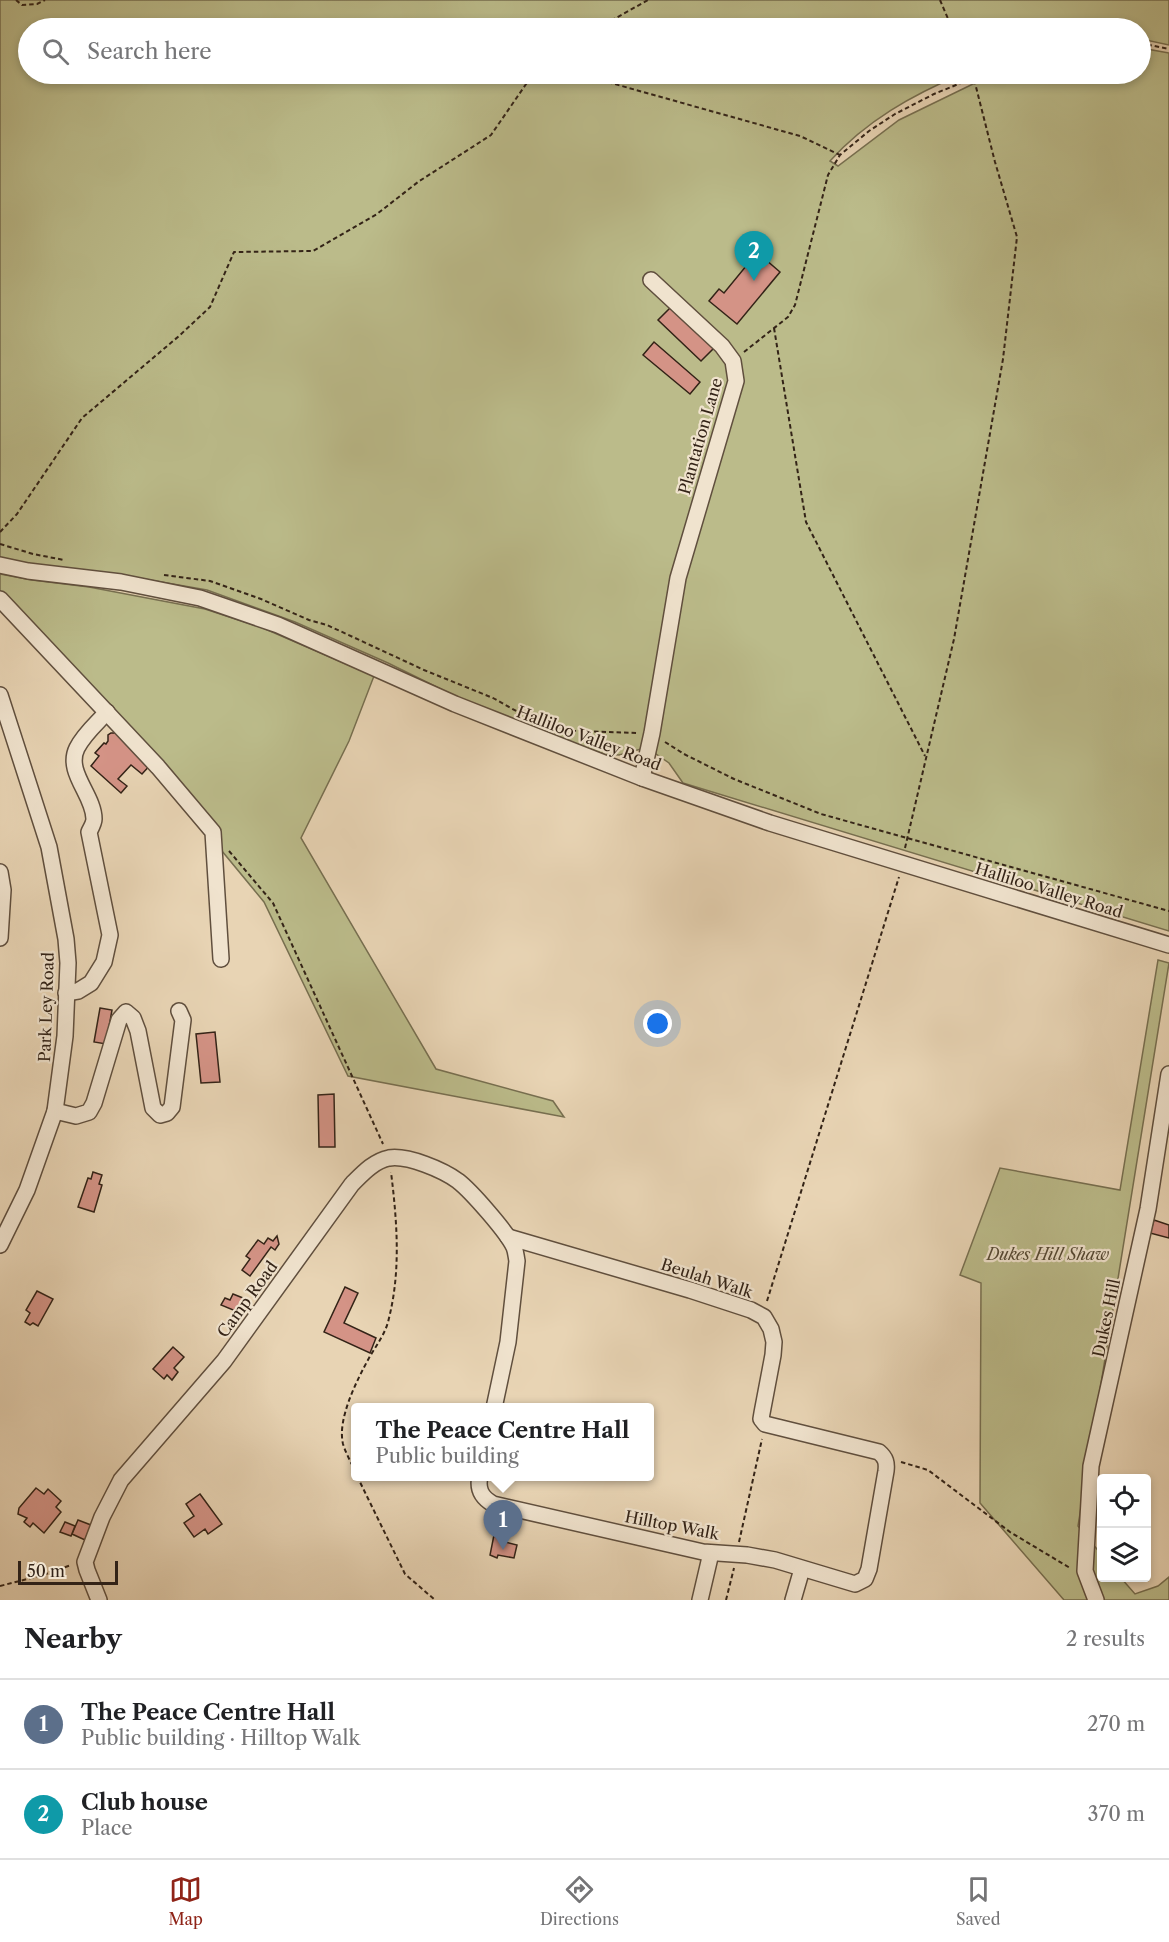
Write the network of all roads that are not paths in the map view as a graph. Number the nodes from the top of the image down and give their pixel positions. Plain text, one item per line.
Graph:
1 (651, 280) dead end
2 (0, 565) edge
3 (0, 599) edge
4 (0, 695) edge
5 (107, 712) junction
6 (642, 778) junction
7 (0, 872) edge
8 (0, 938) edge
9 (1169, 945) edge
10 (221, 959) dead end
11 (66, 993) junction
12 (179, 1011) dead end
13 (1169, 1074) edge
14 (56, 1112) junction
15 (508, 1237) junction
16 (0, 1245) edge
17 (495, 1403) edge
18 (479, 1481) edge
19 (711, 1553) junction
20 (802, 1569) junction
21 (869, 1569) joint
22 (99, 1600) edge
23 (700, 1600) edge
24 (793, 1600) edge
25 (1096, 1600) edge

1 - 6 street, Plantation Lane
2 - 6 street, Halliloo Valley Road
3 - 5 street
4 - 11 street, Park Ley Road
5 - 10 street
5 - 11 street
6 - 9 street, Halliloo Valley Road
7 - 8 street
11 - 14 street, Park Ley Road
12 - 14 street
13 - 25 street, Dukes Hill
14 - 16 street, Park Ley Road
15 - 17 street
15 - 21 street, Beulah Walk
15 - 22 street, Camp Road
18 - 19 street, Hilltop Walk
19 - 20 street, Hilltop Walk
19 - 23 street
20 - 21 street, Hilltop Walk
20 - 24 street

